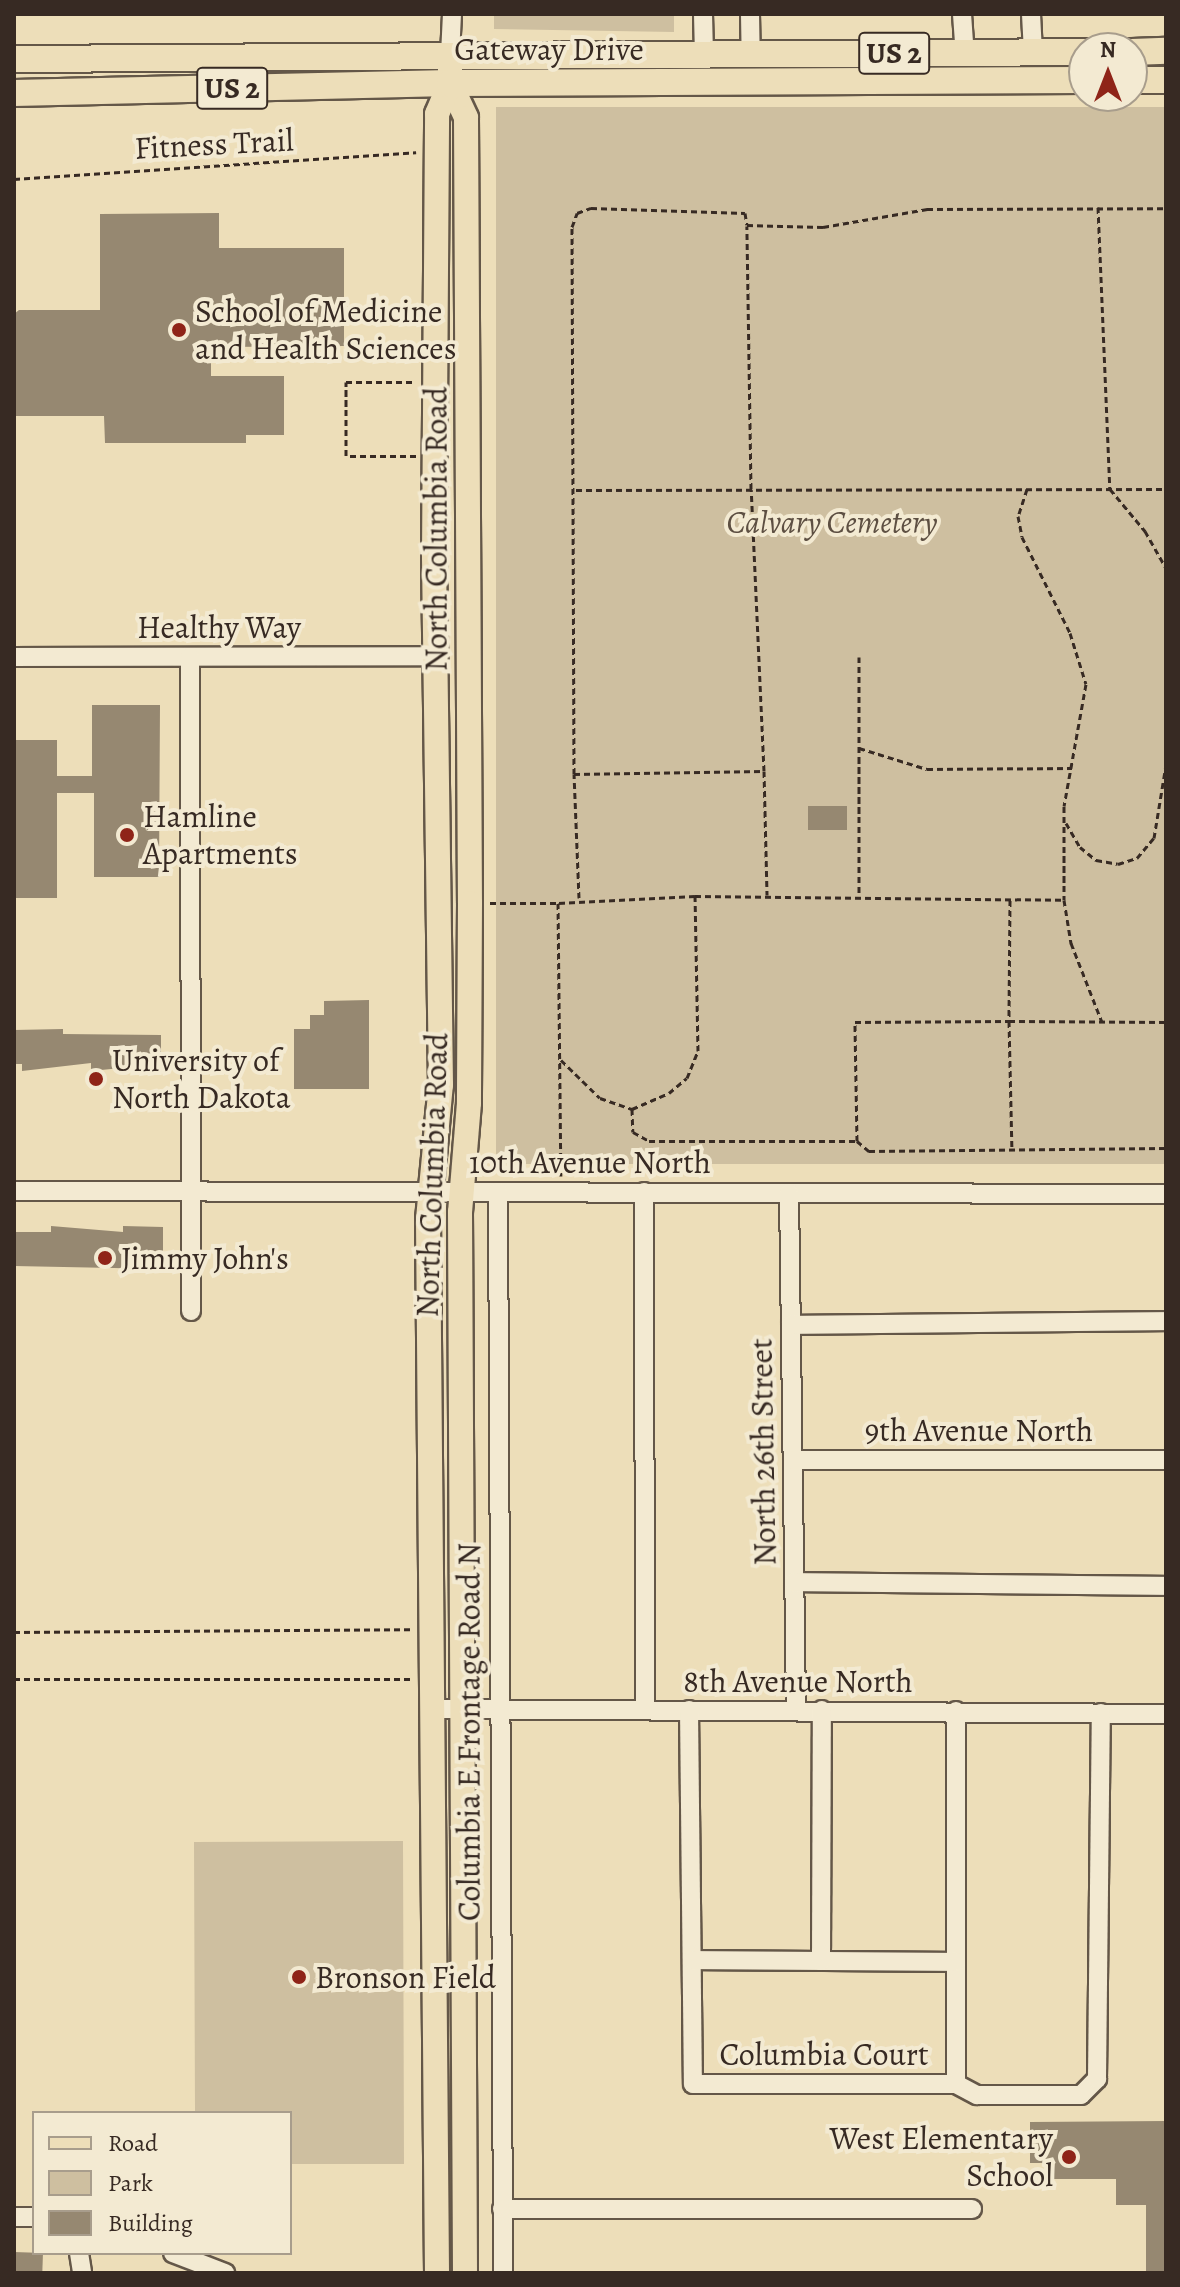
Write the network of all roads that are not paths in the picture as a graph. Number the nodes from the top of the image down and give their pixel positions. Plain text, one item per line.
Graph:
1 (452, 14) edge
2 (703, 14) edge
3 (750, 14) edge
4 (1031, 14) edge
5 (963, 15) edge
6 (1033, 52) junction
7 (1068, 52) edge
8 (751, 53) junction
9 (965, 53) junction
10 (704, 54) junction
11 (450, 55) junction
12 (14, 59) edge
13 (1068, 80) edge
14 (450, 83) junction
15 (14, 93) edge
16 (424, 656) dead end
17 (14, 657) edge
18 (190, 657) junction
19 (192, 1189) junction
20 (14, 1191) edge
21 (429, 1191) junction
22 (461, 1192) junction
23 (498, 1192) junction
24 (644, 1192) junction
25 (789, 1193) junction
26 (1166, 1194) edge
27 (191, 1311) dead end
28 (1166, 1321) edge
29 (791, 1325) junction
30 (793, 1460) junction
31 (1166, 1460) edge
32 (794, 1582) junction
33 (1166, 1586) edge
34 (430, 1709) junction
35 (460, 1710) junction
36 (499, 1710) junction
37 (645, 1710) junction
38 (689, 1710) junction
39 (796, 1710) junction
40 (822, 1710) junction
41 (956, 1711) junction
42 (1101, 1713) junction
43 (1166, 1714) edge
44 (692, 1960) junction
45 (821, 1961) junction
46 (956, 1962) junction
47 (956, 2084) junction
48 (502, 2209) junction
49 (972, 2209) dead end
50 (178, 2255) edge
51 (225, 2273) edge
52 (437, 2273) edge
53 (465, 2273) edge
54 (503, 2273) edge

1 - 11 street, North Columbia Road
2 - 10 street
3 - 8 street
4 - 6 street
5 - 9 street
6 - 7 highway, Gateway Drive / US 2
6 - 9 highway, Gateway Drive / US 2
8 - 9 highway, Gateway Drive / US 2
8 - 10 highway, Gateway Drive / US 2
10 - 11 highway, Gateway Drive / US 2
11 - 12 highway, Gateway Drive / US 2
11 - 14 main road, North Columbia Road
13 - 14 highway, Gateway Drive / US 2
14 - 15 highway, Gateway Drive / US 2
14 - 21 main road, North Columbia Road
14 - 22 main road, North Columbia Road
16 - 18 street, Healthy Way
17 - 18 street, Healthy Way
18 - 19 street
19 - 20 street, 10th Avenue North
19 - 21 street, 10th Avenue North
19 - 27 street
21 - 22 street, 10th Avenue North
21 - 34 main road, North Columbia Road
22 - 23 street, 10th Avenue North
22 - 35 main road, North Columbia Road
23 - 24 street, 10th Avenue North
23 - 36 street, Columbia E Frontage Road N
24 - 25 street, 10th Avenue North
24 - 37 street
25 - 26 street, 10th Avenue North
25 - 29 street, North 26th Street
28 - 29 street
29 - 30 street, North 26th Street
30 - 31 street, 9th Avenue North
30 - 32 street, North 26th Street
32 - 33 street
32 - 39 street, North 26th Street
34 - 35 street, 8th Avenue North
34 - 52 main road, North Columbia Road
35 - 36 street, 8th Avenue North
35 - 53 main road, North Columbia Road
36 - 37 street, 8th Avenue North
36 - 48 street, Columbia E Frontage Road N
37 - 38 street, 8th Avenue North
38 - 39 street, 8th Avenue North
38 - 44 street, Columbia Court
39 - 40 street, 8th Avenue North
40 - 41 street, 8th Avenue North
40 - 45 street
41 - 42 street, 8th Avenue North
41 - 46 street, Columbia Court
42 - 43 street, 8th Avenue North
42 - 47 street
44 - 45 street
44 - 47 street, Columbia Court
45 - 46 street
46 - 47 street, Columbia Court
48 - 49 street
48 - 54 street, Columbia E Frontage Road N
50 - 51 street

